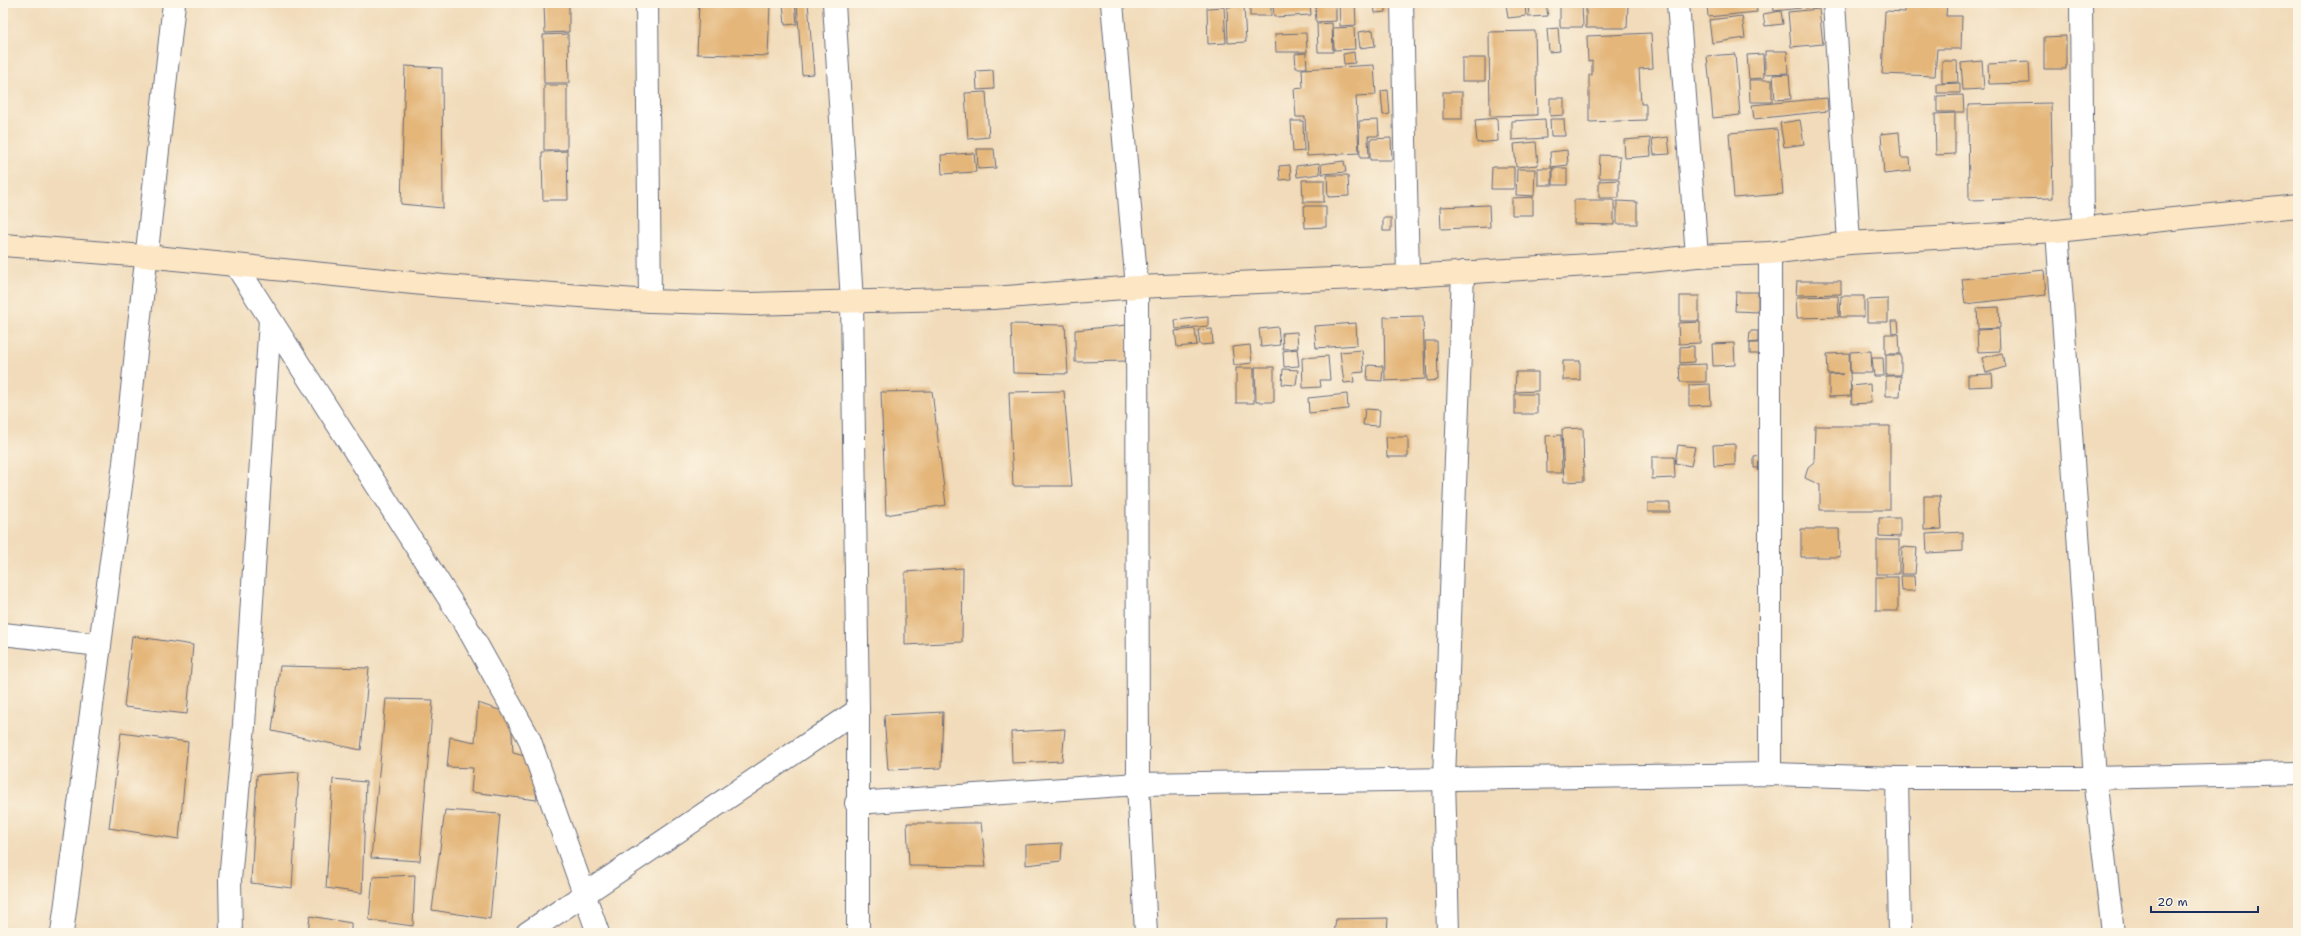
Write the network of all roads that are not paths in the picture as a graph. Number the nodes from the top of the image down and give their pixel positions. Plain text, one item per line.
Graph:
1 (174, 3) edge
2 (647, 3) edge
3 (834, 3) edge
4 (1112, 3) edge
5 (1402, 3) edge
6 (1678, 3) edge
7 (1834, 3) edge
8 (2081, 3) edge
9 (2298, 206) edge
10 (2083, 228) junction
11 (2057, 231) junction
12 (1848, 243) junction
13 (3, 245) edge
14 (1770, 253) junction
15 (145, 256) junction
16 (1698, 256) junction
17 (237, 267) junction
18 (1463, 272) junction
19 (1408, 276) junction
20 (1138, 287) junction
21 (650, 301) junction
22 (852, 302) junction
23 (270, 320) junction
24 (3, 634) edge
25 (100, 645) junction
26 (858, 710) junction
27 (2298, 773) edge
28 (1770, 774) junction
29 (1444, 778) junction
30 (1896, 778) junction
31 (2095, 778) junction
32 (1138, 784) junction
33 (856, 803) junction
34 (586, 893) junction
35 (62, 933) edge
36 (231, 933) edge
37 (527, 933) edge
38 (598, 933) edge
39 (858, 933) edge
40 (1146, 933) edge
41 (1448, 933) edge
42 (1900, 933) edge
43 (2113, 933) edge

1 - 15 street
2 - 21 street
3 - 22 street
4 - 20 street
5 - 19 street
6 - 16 street
7 - 12 street
8 - 10 street
9 - 10 street
10 - 11 street
11 - 12 street
11 - 31 street
12 - 14 street
13 - 15 street
14 - 16 street
14 - 28 street
15 - 17 street
15 - 25 street
16 - 18 street
17 - 21 street
17 - 23 street
18 - 19 street
18 - 29 street
19 - 20 street
20 - 22 street
20 - 32 street
21 - 22 street
22 - 26 street
23 - 34 street
23 - 36 street
24 - 25 street
25 - 35 street
26 - 33 street
26 - 34 street
27 - 31 street
28 - 29 street
28 - 30 street
29 - 32 street
29 - 41 street
30 - 31 street
30 - 42 street
31 - 43 street
32 - 33 street
32 - 40 street
33 - 39 street
34 - 37 street
34 - 38 street

